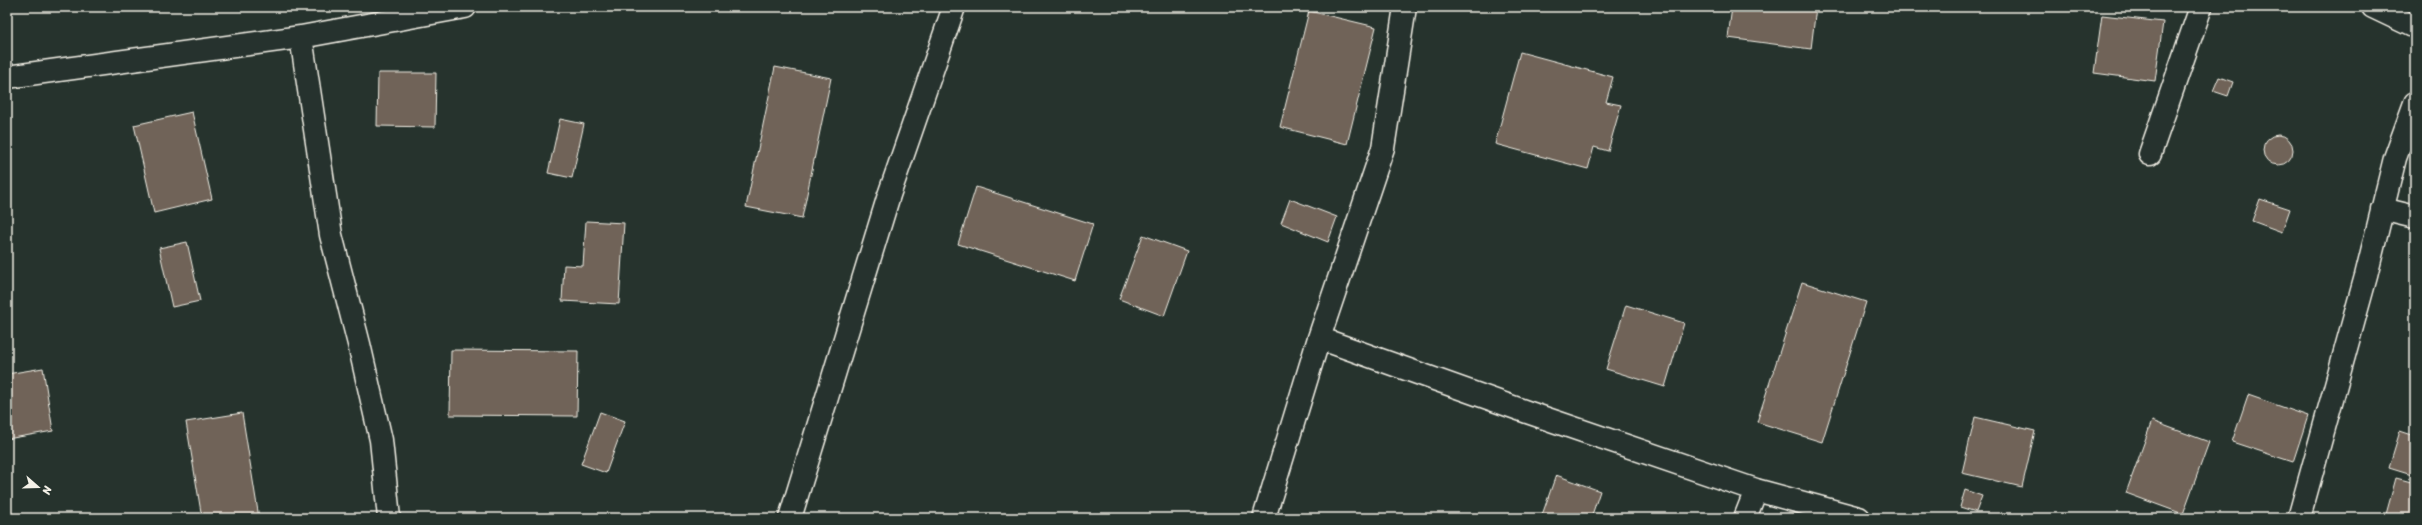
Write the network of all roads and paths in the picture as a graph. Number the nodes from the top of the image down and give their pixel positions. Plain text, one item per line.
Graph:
1 (465, 7) edge
2 (954, 7) edge
3 (1405, 7) edge
4 (2201, 7) edge
5 (2373, 7) edge
6 (2415, 27) edge
7 (301, 37) junction
8 (7, 77) edge
9 (2415, 103) edge
10 (2150, 154) dead end
11 (2382, 209) junction
12 (2415, 217) edge
13 (1319, 338) junction
14 (1756, 490) junction
15 (389, 518) edge
16 (790, 518) edge
17 (1264, 518) edge
18 (1745, 518) edge
19 (1859, 518) edge
20 (2300, 518) edge

1 - 7 street
2 - 16 street
3 - 13 street
4 - 10 street
5 - 6 street
7 - 8 street
7 - 15 street
9 - 11 street
11 - 12 street
11 - 20 street
13 - 14 street
13 - 17 street
14 - 18 street
14 - 19 street

